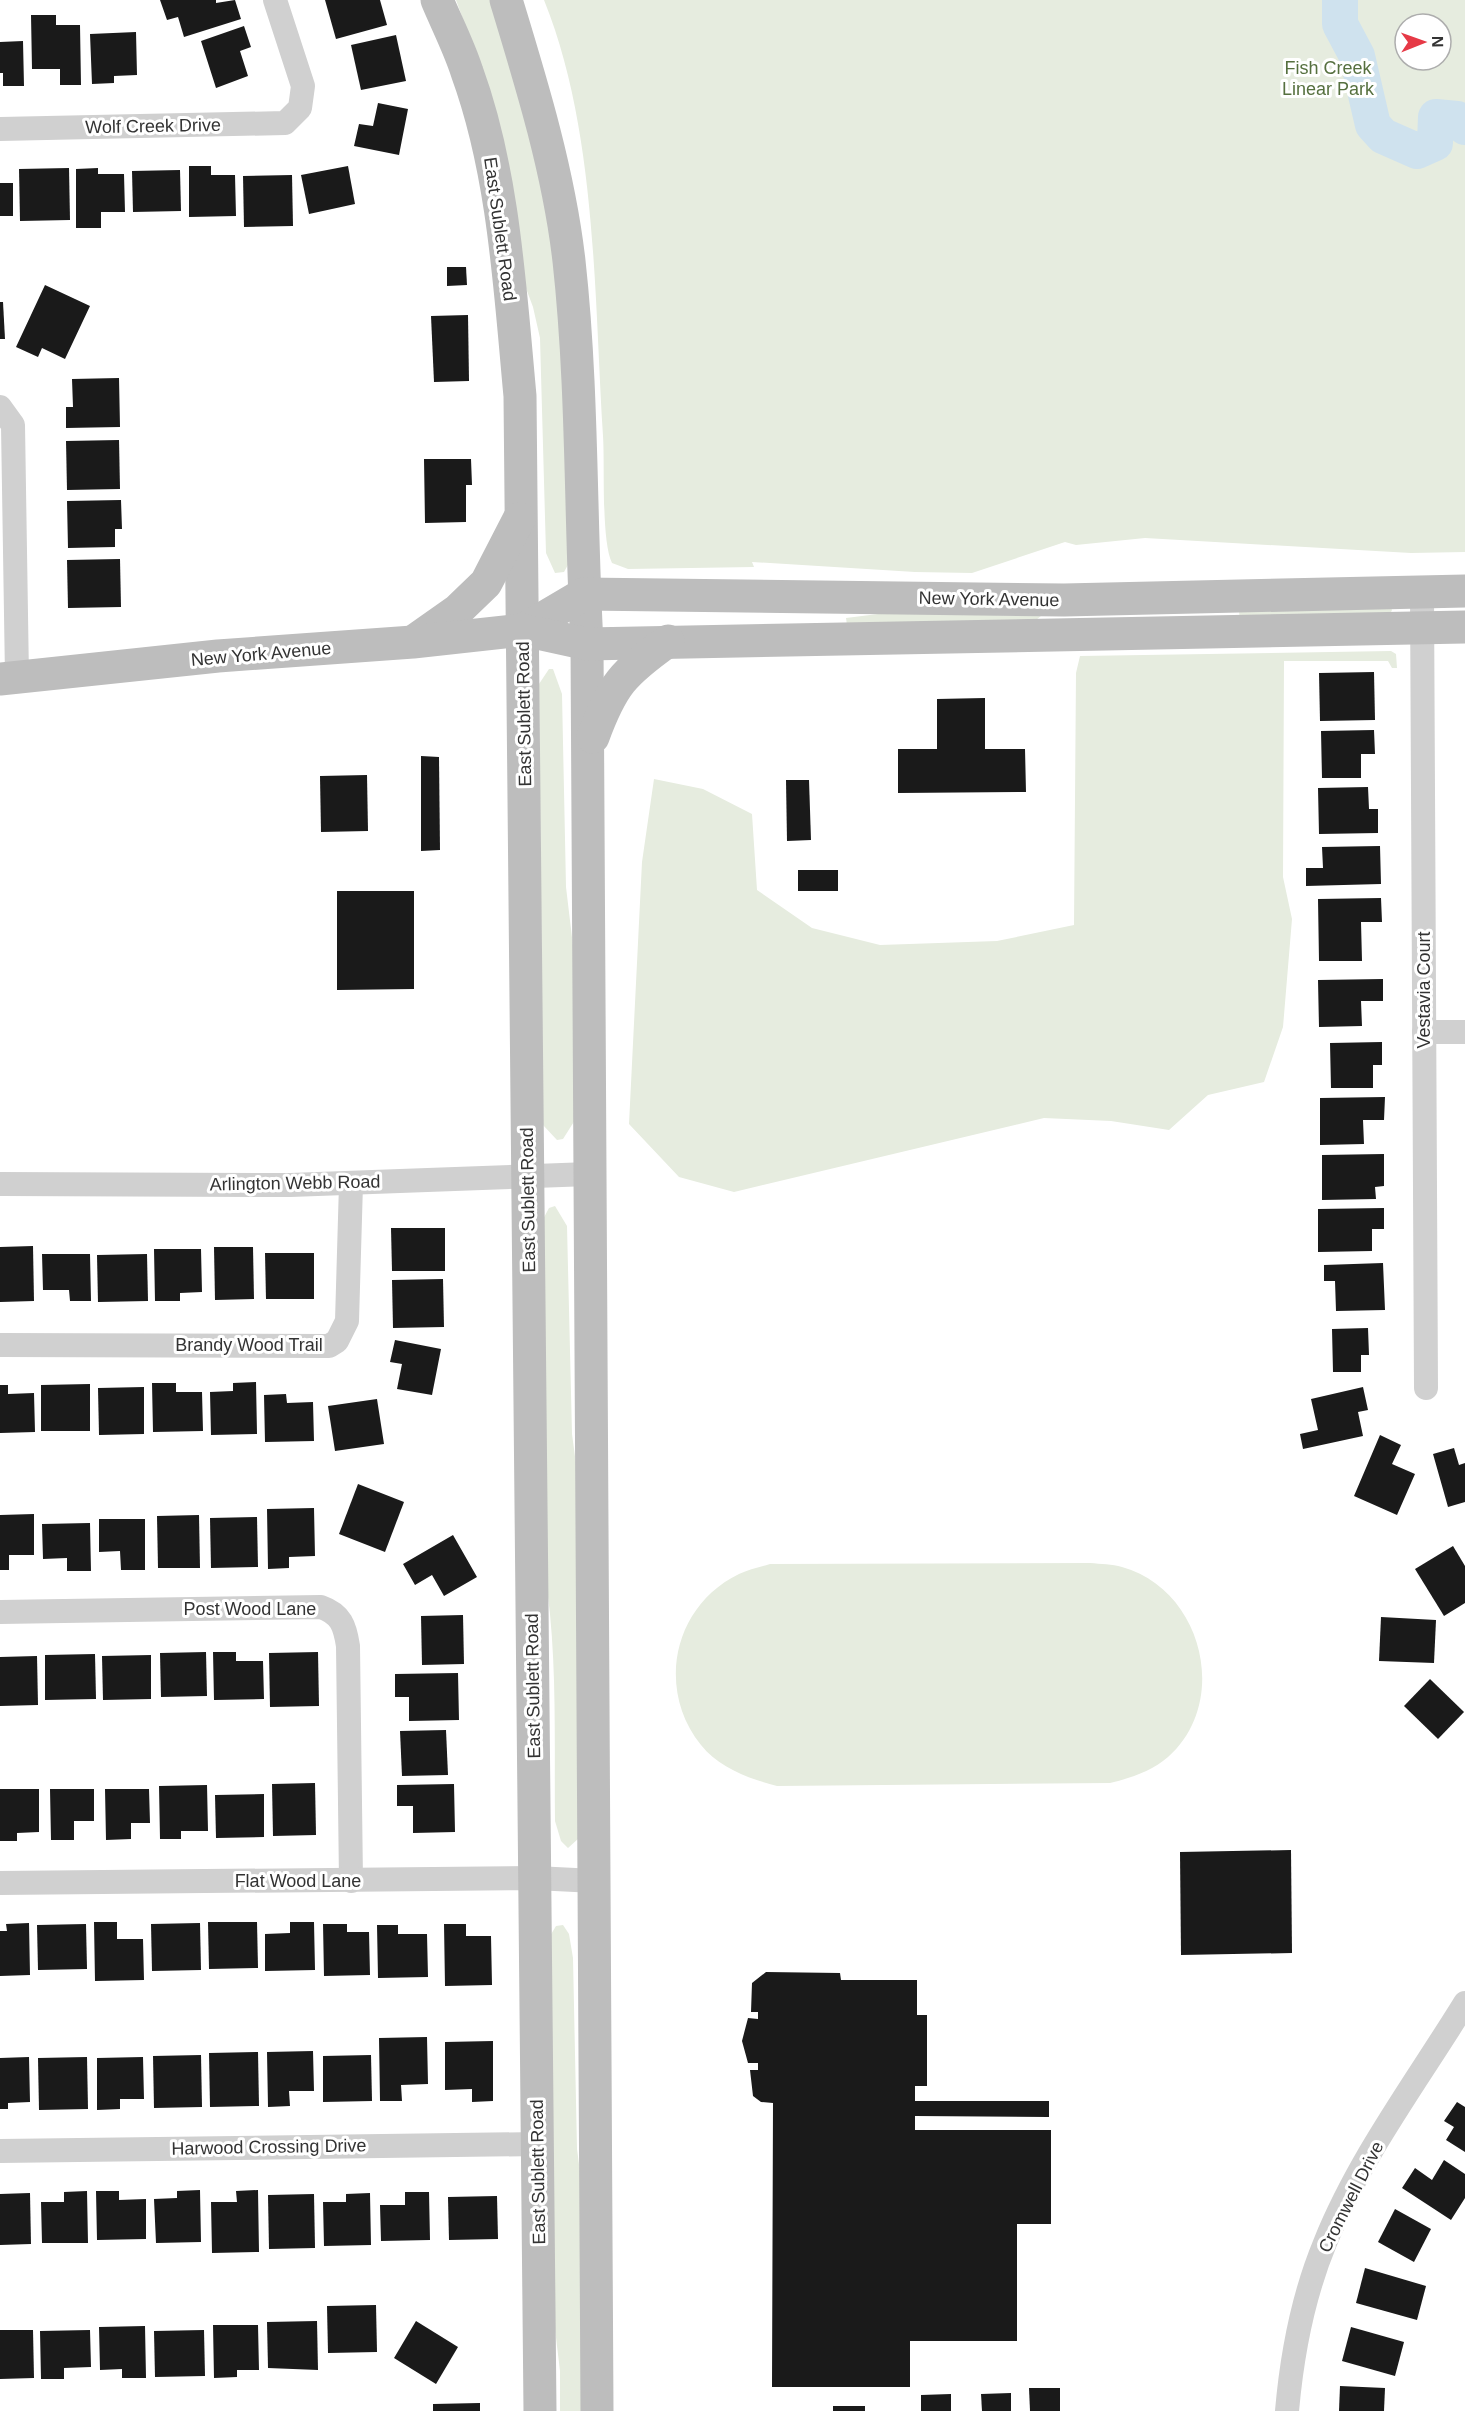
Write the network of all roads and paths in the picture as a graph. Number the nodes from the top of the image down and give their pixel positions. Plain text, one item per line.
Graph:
1 (274, 0) edge
2 (437, 0) edge
3 (506, 0) edge
4 (0, 129) edge
5 (0, 407) edge
6 (522, 512) junction
7 (1465, 591) edge
8 (1422, 592) junction
9 (584, 594) junction
10 (1064, 600) junction
11 (1465, 627) edge
12 (1422, 628) junction
13 (523, 630) junction
14 (1064, 634) junction
15 (668, 641) junction
16 (413, 642) junction
17 (587, 644) junction
18 (9, 678) edge
19 (586, 758) junction
20 (1424, 1032) junction
21 (1465, 1032) edge
22 (589, 1174) junction
23 (528, 1176) junction
24 (0, 1184) edge
25 (351, 1184) junction
26 (0, 1346) edge
27 (1426, 1388) dead end
28 (0, 1612) edge
29 (535, 1878) junction
30 (351, 1881) junction
31 (595, 1881) junction
32 (0, 1883) edge
33 (1465, 2003) edge
34 (537, 2144) junction
35 (0, 2151) edge
36 (540, 2411) edge
37 (597, 2411) edge
38 (1287, 2411) edge

1 - 4 street, Wolf Creek Drive
2 - 6 main road, East Sublett Road
3 - 9 main road
5 - 18 street
6 - 13 main road, East Sublett Road
6 - 16 main road
7 - 8 main road, New York Avenue
8 - 10 main road, New York Avenue
8 - 12 street, Vestavia Court
9 - 10 main road, New York Avenue
9 - 13 main road, New York Avenue
9 - 17 main road
10 - 14 main road
11 - 12 main road, New York Avenue
12 - 14 main road, New York Avenue
12 - 20 street, Vestavia Court
13 - 16 main road, New York Avenue
13 - 17 main road, New York Avenue
13 - 23 main road, East Sublett Road
14 - 15 main road, New York Avenue
15 - 17 main road, New York Avenue
15 - 19 main road
16 - 18 main road, New York Avenue
17 - 19 main road
19 - 22 main road
20 - 21 street
20 - 27 street, Vestavia Court
22 - 23 street, Arlington Webb Road
22 - 31 main road
23 - 25 street, Arlington Webb Road
23 - 29 main road, East Sublett Road
24 - 25 street, Arlington Webb Road
25 - 26 street, Brandy Wood Trail
28 - 30 street, Post Wood Lane
29 - 30 street, Flat Wood Lane
29 - 31 street, Flat Wood Lane
29 - 34 main road, East Sublett Road
30 - 32 street, Flat Wood Lane
31 - 37 main road
33 - 38 street, Cromwell Drive
34 - 35 street, Harwood Crossing Drive
34 - 36 main road, East Sublett Road

